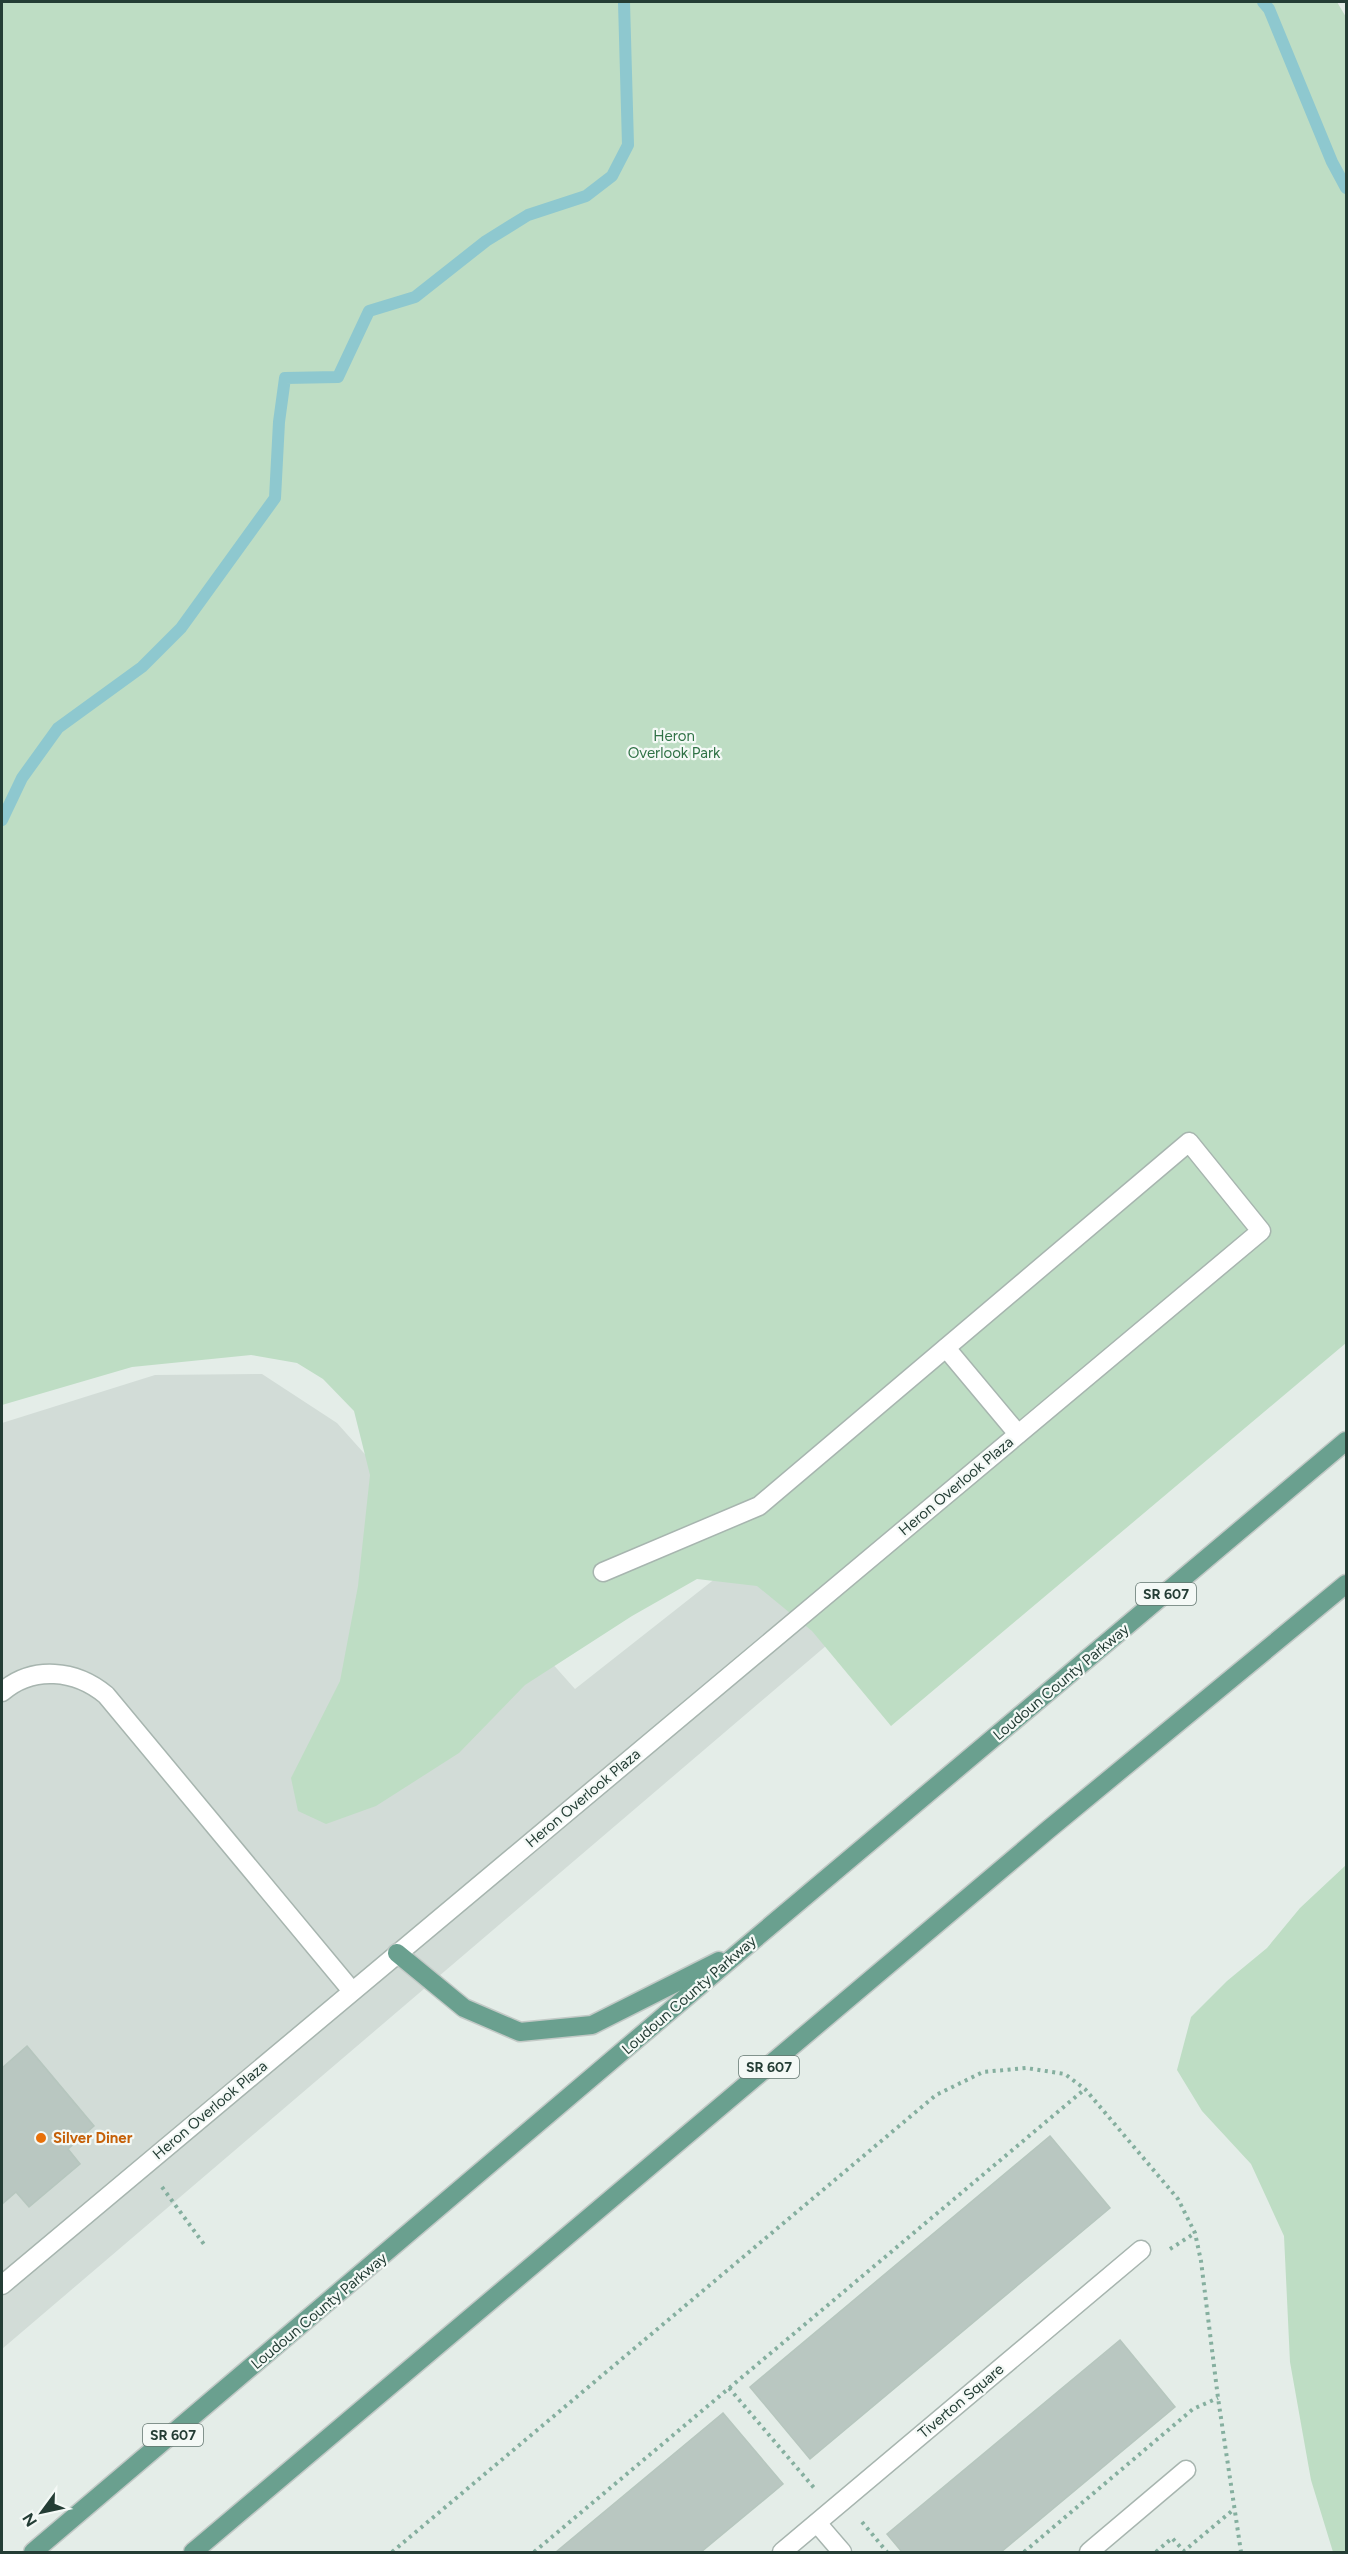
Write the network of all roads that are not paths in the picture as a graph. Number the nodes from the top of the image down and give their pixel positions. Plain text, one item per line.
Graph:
1 (946, 1348) junction
2 (1018, 1434) junction
3 (1347, 1441) edge
4 (603, 1572) dead end
5 (1347, 1584) edge
6 (2, 1692) edge
7 (744, 1948) junction
8 (397, 1953) junction
9 (352, 1991) junction
10 (1140, 2250) dead end
11 (2, 2285) edge
12 (1186, 2470) dead end
13 (817, 2523) junction
14 (33, 2553) edge
15 (193, 2553) edge
16 (782, 2553) edge
17 (842, 2553) edge
18 (1089, 2553) edge

1 - 2 street
1 - 2 street, Heron Overlook Plaza
1 - 4 street, Heron Overlook Plaza
2 - 8 street, Heron Overlook Plaza
3 - 7 main road, Loudoun County Parkway / SR 607
5 - 15 main road, SR 607
6 - 9 street
7 - 8 main road
7 - 14 main road, Loudoun County Parkway / SR 607
8 - 9 street, Heron Overlook Plaza
9 - 11 street, Heron Overlook Plaza
10 - 13 street, Tiverton Square
12 - 18 street
13 - 16 street, Tiverton Square
13 - 17 street

